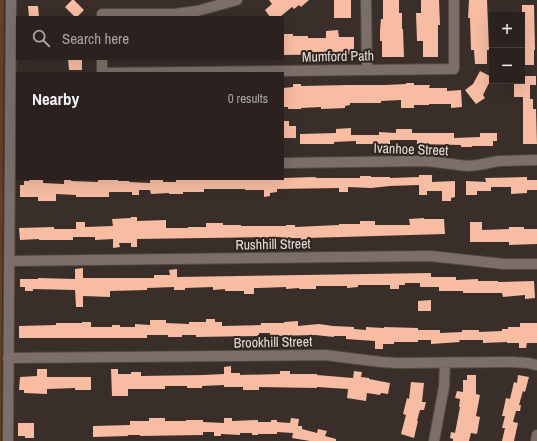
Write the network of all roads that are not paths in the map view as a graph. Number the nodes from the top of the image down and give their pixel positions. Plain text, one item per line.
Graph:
1 (11, 0) edge
2 (237, 0) edge
3 (366, 0) edge
4 (454, 0) edge
5 (102, 16) edge
6 (102, 60) edge
7 (366, 70) junction
8 (102, 72) edge
9 (190, 72) edge
10 (537, 160) edge
11 (13, 161) edge
12 (284, 162) edge
13 (9, 261) junction
14 (537, 264) edge
15 (8, 358) junction
16 (444, 363) junction
17 (537, 365) edge
18 (537, 435) edge
19 (8, 441) edge
20 (434, 441) edge
21 (536, 441) edge

1 - 11 street
2 - 5 street
3 - 7 street
4 - 7 street, Mumford Path
6 - 8 street
7 - 9 street, Mumford Path
10 - 12 street, Ivanhoe Street
11 - 13 street
13 - 14 street, Rushhill Street
13 - 15 street
15 - 16 street, Brookhill Street
15 - 19 street
16 - 17 street, Brookhill Street
16 - 20 street
18 - 21 street

